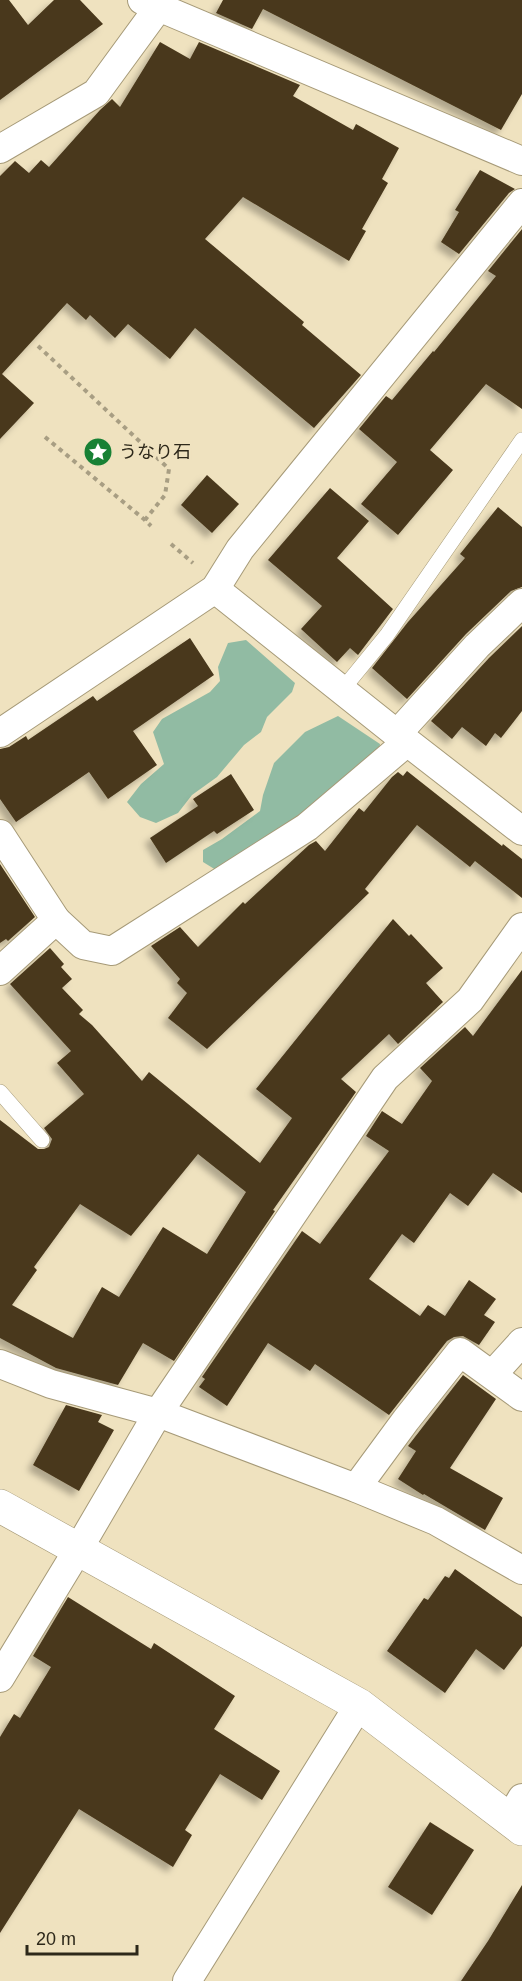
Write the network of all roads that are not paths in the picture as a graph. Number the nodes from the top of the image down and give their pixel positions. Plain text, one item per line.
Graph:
1 (155, 2) edge
2 (0, 148) edge
3 (522, 160) edge
4 (522, 204) edge
5 (522, 440) edge
6 (215, 589) junction
7 (522, 603) edge
8 (342, 690) junction
9 (0, 733) edge
10 (402, 738) junction
11 (522, 831) edge
12 (0, 834) edge
13 (56, 920) junction
14 (522, 927) edge
15 (0, 971) edge
16 (0, 1092) edge
17 (42, 1140) dead end
18 (522, 1342) edge
19 (0, 1364) edge
20 (493, 1374) junction
21 (522, 1397) edge
22 (158, 1413) junction
23 (356, 1488) junction
24 (0, 1506) edge
25 (79, 1548) junction
26 (522, 1570) edge
27 (0, 1678) edge
28 (359, 1705) junction
29 (518, 1816) edge
30 (187, 1981) edge

1 - 2 street
1 - 3 street
4 - 6 street
5 - 8 lane
6 - 8 street
6 - 9 street
7 - 10 street
8 - 10 street
10 - 11 street
10 - 13 street
12 - 13 street
13 - 15 street
14 - 22 street
16 - 17 lane
18 - 20 street
19 - 22 street
20 - 21 street
20 - 23 street
22 - 23 street
22 - 25 street
23 - 26 street
24 - 25 street
25 - 27 street
25 - 28 street
28 - 29 street
28 - 30 street

